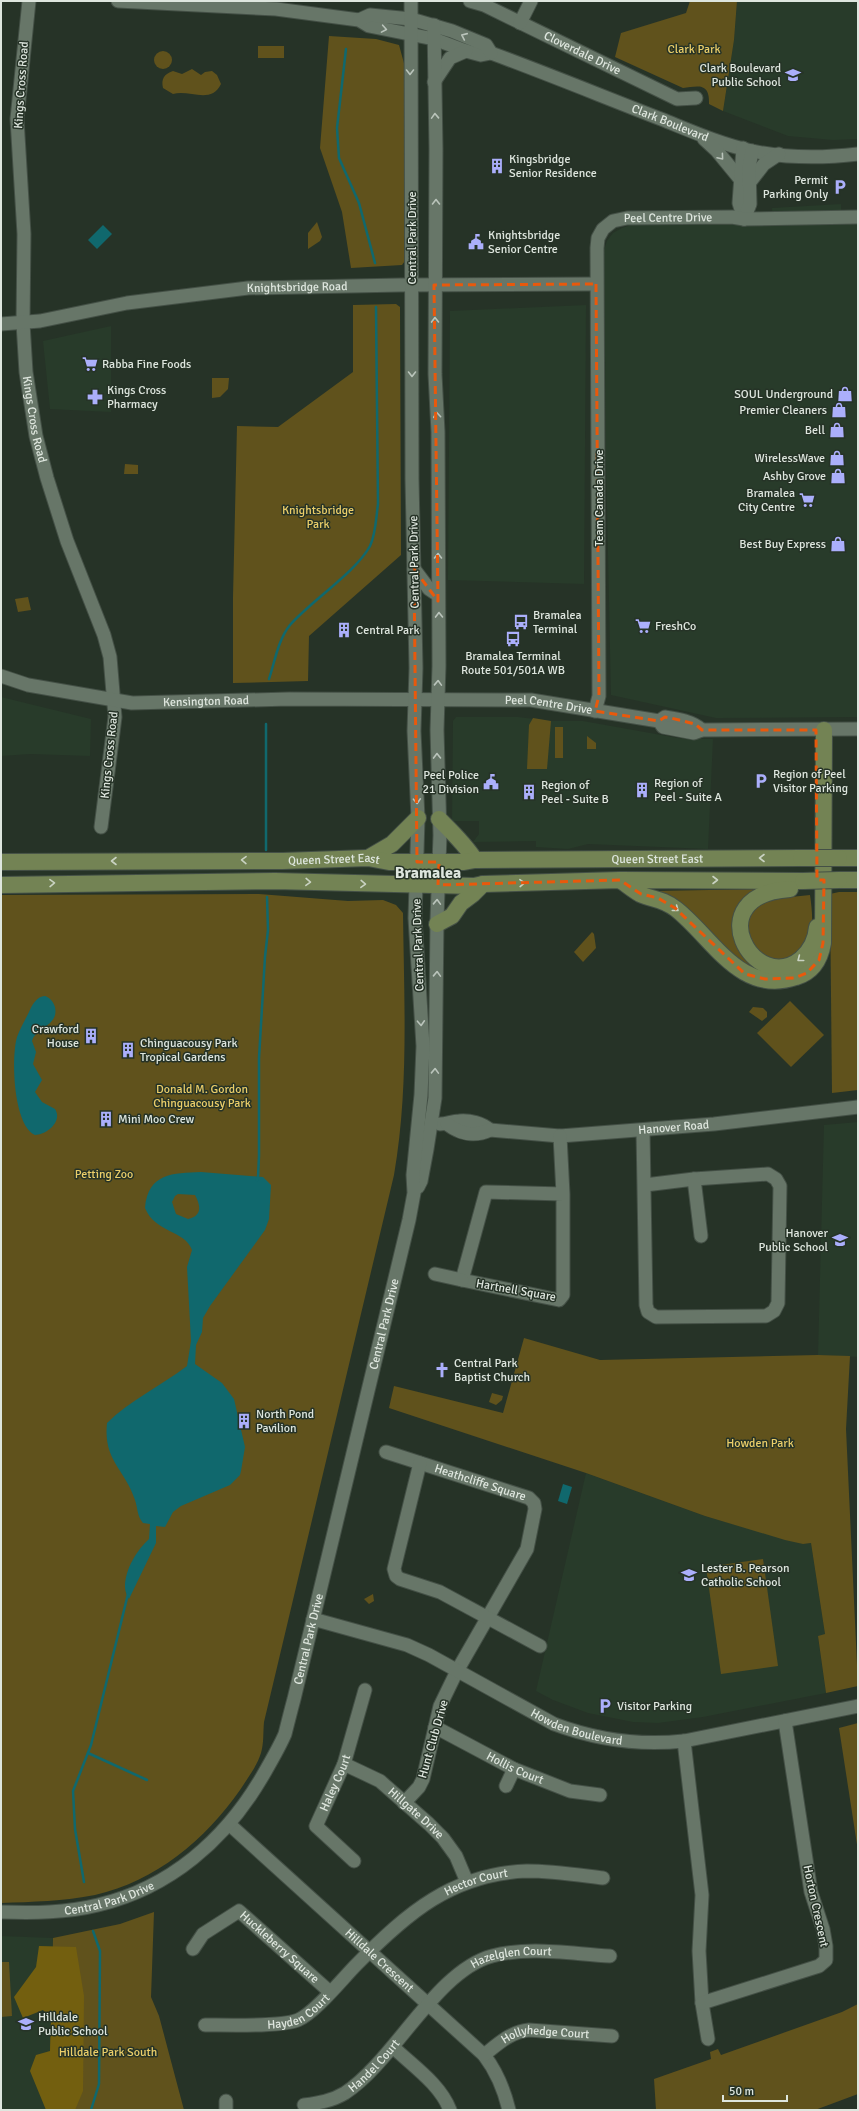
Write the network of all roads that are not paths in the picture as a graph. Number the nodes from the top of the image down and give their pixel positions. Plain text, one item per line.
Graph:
1 (29, 1) edge
2 (118, 1) edge
3 (130, 1) edge
4 (411, 1) edge
5 (470, 1) edge
6 (531, 1) edge
7 (411, 19) junction
8 (359, 20) junction
9 (520, 23) junction
10 (434, 25) junction
11 (411, 34) junction
12 (434, 39) junction
13 (466, 51) junction
14 (491, 53) junction
15 (434, 82) junction
16 (696, 98) dead end
17 (701, 136) junction
18 (747, 150) junction
19 (779, 154) junction
20 (858, 154) edge
21 (745, 180) junction
22 (858, 216) edge
23 (744, 219) junction
24 (596, 284) junction
25 (412, 285) junction
26 (434, 285) junction
27 (23, 323) junction
28 (1, 324) edge
29 (414, 569) junction
30 (438, 595) junction
31 (1, 676) edge
32 (415, 700) junction
33 (438, 700) junction
34 (114, 701) junction
35 (595, 711) junction
36 (820, 730) junction
37 (858, 730) edge
38 (418, 818) junction
39 (439, 819) junction
40 (100, 826) dead end
41 (368, 858) junction
42 (858, 858) edge
43 (475, 860) junction
44 (1, 862) edge
45 (417, 862) junction
46 (439, 862) junction
47 (620, 880) junction
48 (858, 880) edge
49 (803, 881) junction
50 (1, 884) edge
51 (482, 884) junction
52 (416, 885) junction
53 (438, 886) junction
54 (437, 924) junction
55 (858, 1106) edge
56 (425, 1123) junction
57 (643, 1130) junction
58 (560, 1136) junction
59 (694, 1179) junction
60 (645, 1185) junction
61 (563, 1194) junction
62 (701, 1236) dead end
63 (435, 1274) dead end
64 (462, 1280) junction
65 (386, 1452) dead end
66 (420, 1463) junction
67 (489, 1617) junction
68 (313, 1620) junction
69 (540, 1646) dead end
70 (457, 1671) junction
71 (365, 1690) dead end
72 (858, 1706) edge
73 (785, 1721) junction
74 (435, 1727) junction
75 (684, 1741) junction
76 (344, 1764) junction
77 (514, 1769) junction
78 (506, 1786) dead end
79 (600, 1795) dead end
80 (404, 1802) junction
81 (229, 1824) junction
82 (354, 1861) dead end
83 (603, 1878) dead end
84 (468, 1882) junction
85 (1, 1912) edge
86 (192, 1949) dead end
87 (370, 1951) junction
88 (610, 1956) dead end
89 (330, 1992) junction
90 (702, 2003) junction
91 (429, 2004) junction
92 (205, 2026) dead end
93 (612, 2036) dead end
94 (708, 2039) dead end
95 (392, 2048) junction
96 (484, 2054) junction
97 (304, 2105) dead end
98 (450, 2110) edge
99 (509, 2110) edge

1 - 27 street, Kings Cross Road
2 - 3 street, Clark Boulevard
3 - 8 street, Clark Boulevard
4 - 7 street, Central Park Drive
5 - 9 street, Cloverdale Drive
6 - 9 street
7 - 8 street, Clark Boulevard
7 - 10 street, Clark Boulevard
7 - 11 street, Central Park Drive
8 -> 11 street, Clark Boulevard
9 - 16 street, Cloverdale Drive
10 - 12 street, Central Park Drive
14 -> 10 street, Clark Boulevard
11 - 12 street, Clark Boulevard
11 -> 25 street, Central Park Drive
12 - 13 street, Clark Boulevard
12 - 15 street, Central Park Drive
13 - 14 street, Clark Boulevard
13 - 15 street
14 - 17 street, Clark Boulevard
26 -> 15 street, Central Park Drive
17 - 18 street, Clark Boulevard
17 -> 21 street
18 - 19 street, Clark Boulevard
18 - 21 street
19 - 20 street, Clark Boulevard
19 - 21 street
21 - 23 street
22 - 23 street, Peel Centre Drive
23 - 24 street, Peel Centre Drive
24 - 26 street, Knightsbridge Road
24 - 35 street, Team Canada Drive
25 - 26 street, Knightsbridge Road
25 - 27 street, Knightsbridge Road
25 -> 29 street, Central Park Drive
30 -> 26 street, Central Park Drive
27 - 28 street, Knightsbridge Road
27 - 34 street, Kings Cross Road
29 - 30 street
29 - 32 street, Central Park Drive
33 -> 30 street, Central Park Drive
31 - 34 street, Kensington Road
32 - 33 street, Kensington Road
32 - 34 street, Kensington Road
32 -> 38 street, Central Park Drive
33 - 35 street, Peel Centre Drive
39 -> 33 street, Central Park Drive
34 - 40 street, Kings Cross Road
35 - 36 street, Peel Centre Drive
36 - 37 street, Peel Centre Drive
47 -> 36 main road
36 -> 49 main road
38 - 41 main road
38 - 45 street, Central Park Drive
39 - 43 main road
39 - 46 street, Central Park Drive
41 -> 44 main road, Queen Street East
41 - 45 main road, Queen Street East
42 -> 43 main road, Queen Street East, bridge
43 - 46 main road, Queen Street East
45 - 46 main road, Queen Street East
45 - 52 street, Central Park Drive
46 - 53 street, Central Park Drive
47 -> 49 main road, Queen Street East
51 -> 47 main road, Queen Street East
48 - 49 main road, Queen Street East, bridge
50 -> 52 main road, Queen Street East
51 - 53 main road, Queen Street East
51 - 54 main road
52 - 53 main road, Queen Street East
52 -> 56 street, Central Park Drive
54 -> 53 street, Central Park Drive
56 -> 54 street, Central Park Drive
55 - 57 street, Hanover Road
56 - 58 street, Hanover Road
56 - 68 street, Central Park Drive
57 - 58 street, Hanover Road
57 - 60 street
58 - 61 street, Hartnell Square
59 - 60 street
59 - 60 street
59 - 62 street
61 - 64 street, Hartnell Square
61 - 64 street, Hartnell Square
63 - 64 street, Hartnell Square
65 - 66 street, Heathcliffe Square
66 - 67 street, Heathcliffe Square
66 - 67 street, Heathcliffe Square
67 - 69 street, Heathcliffe Square
67 - 70 street, Heathcliffe Square
68 - 70 street, Howden Boulevard
68 - 81 street, Central Park Drive
70 - 74 street, Hunt Club Drive
70 - 75 street, Howden Boulevard
71 - 76 street, Haley Court
72 - 73 street, Howden Boulevard
73 - 75 street, Howden Boulevard
73 - 90 street, Horton Crescent
74 - 77 street, Hollis Court
74 - 80 street, Hunt Club Drive
75 - 90 street
76 - 80 street, Hillgate Drive
76 - 82 street, Haley Court
77 - 78 street
77 - 79 street, Hollis Court
80 - 84 street, Hillgate Drive
81 - 85 street, Central Park Drive
81 - 87 street, Hilldale Crescent
83 - 84 street, Hector Court
84 - 87 street, Hector Court
86 - 89 street, Huckleberry Square
87 - 89 street, Hayden Court
87 - 91 street, Hilldale Crescent
88 - 91 street, Hazelglen Court
89 - 92 street, Hayden Court
90 - 94 street
91 - 95 street, Handel Court
91 - 96 street, Hilldale Crescent
93 - 96 street, Hollyhedge Court
95 - 97 street, Handel Court
95 - 98 street
96 - 99 street, Hilldale Crescent

